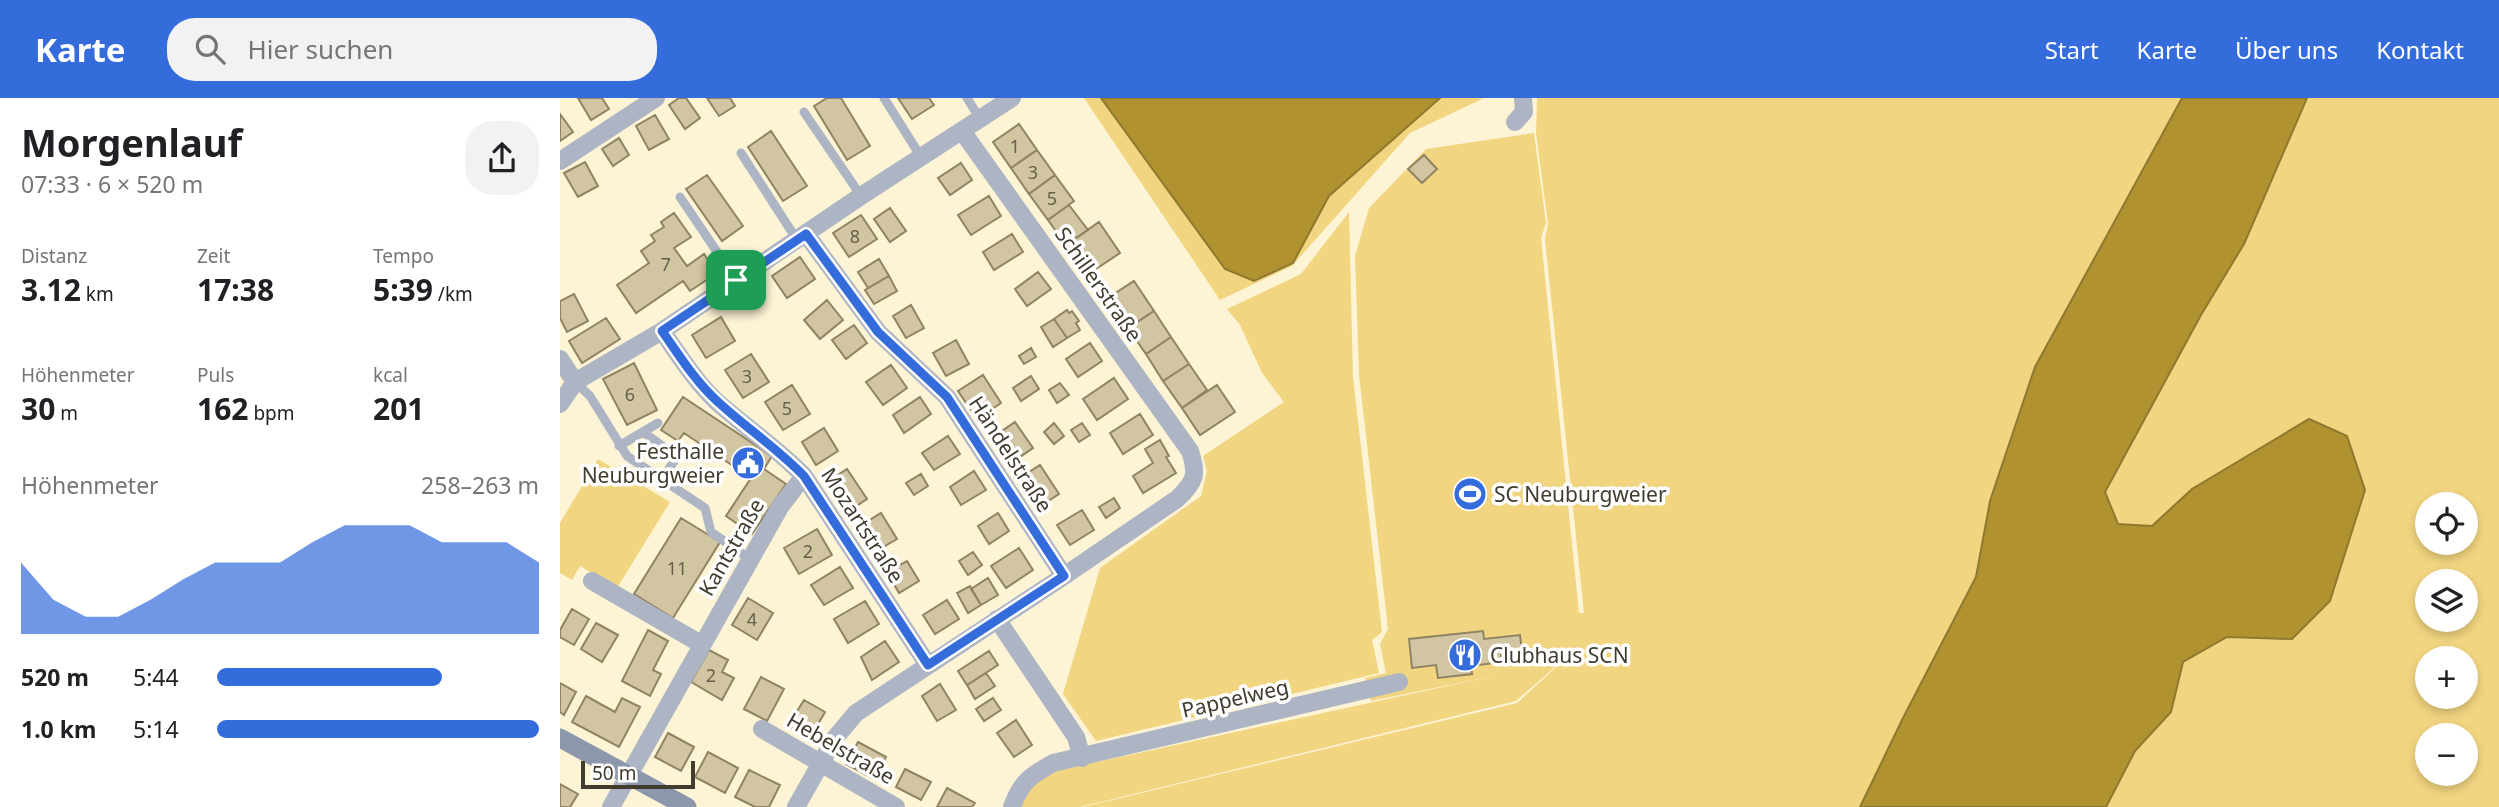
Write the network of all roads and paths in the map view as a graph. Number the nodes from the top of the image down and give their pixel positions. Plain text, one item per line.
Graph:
1 (656, 98) edge
2 (884, 98) edge
3 (967, 98) edge
4 (1013, 98) edge
5 (1523, 98) edge
6 (804, 111) dead end
7 (980, 119) junction
8 (1515, 122) dead end
9 (962, 131) junction
10 (741, 153) dead end
11 (921, 156) junction
12 (560, 160) edge
13 (861, 196) junction
14 (680, 197) dead end
15 (801, 237) junction
16 (736, 280) junction
17 (662, 331) junction
18 (560, 359) edge
19 (575, 382) junction
20 (560, 404) edge
21 (658, 423) dead end
22 (643, 432) junction
23 (619, 446) junction
24 (804, 476) junction
25 (662, 479) junction
26 (750, 559) junction
27 (1064, 576) junction
28 (592, 581) dead end
29 (997, 620) junction
30 (701, 644) junction
31 (928, 665) junction
32 (1399, 682) dead end
33 (762, 729) dead end
34 (560, 738) edge
35 (1082, 758) junction
36 (820, 765) junction
37 (628, 775) junction
38 (611, 807) edge
39 (687, 807) edge
40 (796, 807) edge
41 (896, 807) edge
42 (1012, 807) edge

1 - 12 street
2 - 11 lane
3 - 7 lane
4 - 7 street
5 - 8 street
6 - 13 lane
7 - 9 street
9 - 11 street
9 - 27 street, Schillerstraße
10 - 15 lane
11 - 13 street
13 - 15 street
14 - 16 lane
15 - 16 street
15 - 27 street, Händelstraße
16 - 17 street
17 - 19 street
17 - 24 street, Mozartstraße
18 - 19 street
19 - 20 street
19 - 23 lane
21 - 22 lane
22 - 23 lane
22 - 25 lane
23 - 25 lane
24 - 26 street, Kantstraße
24 - 31 street, Mozartstraße
25 - 26 lane
26 - 30 street, Kantstraße
27 - 29 street
28 - 30 street
29 - 31 street
29 - 35 street
30 - 37 street, Kantstraße
31 - 36 street
32 - 35 street, Pappelweg
33 - 36 street, Hebelstraße
34 - 37 main road
35 - 42 street, Pappelweg
36 - 40 street
36 - 41 street, Hebelstraße
37 - 38 street, Kantstraße
37 - 39 main road

